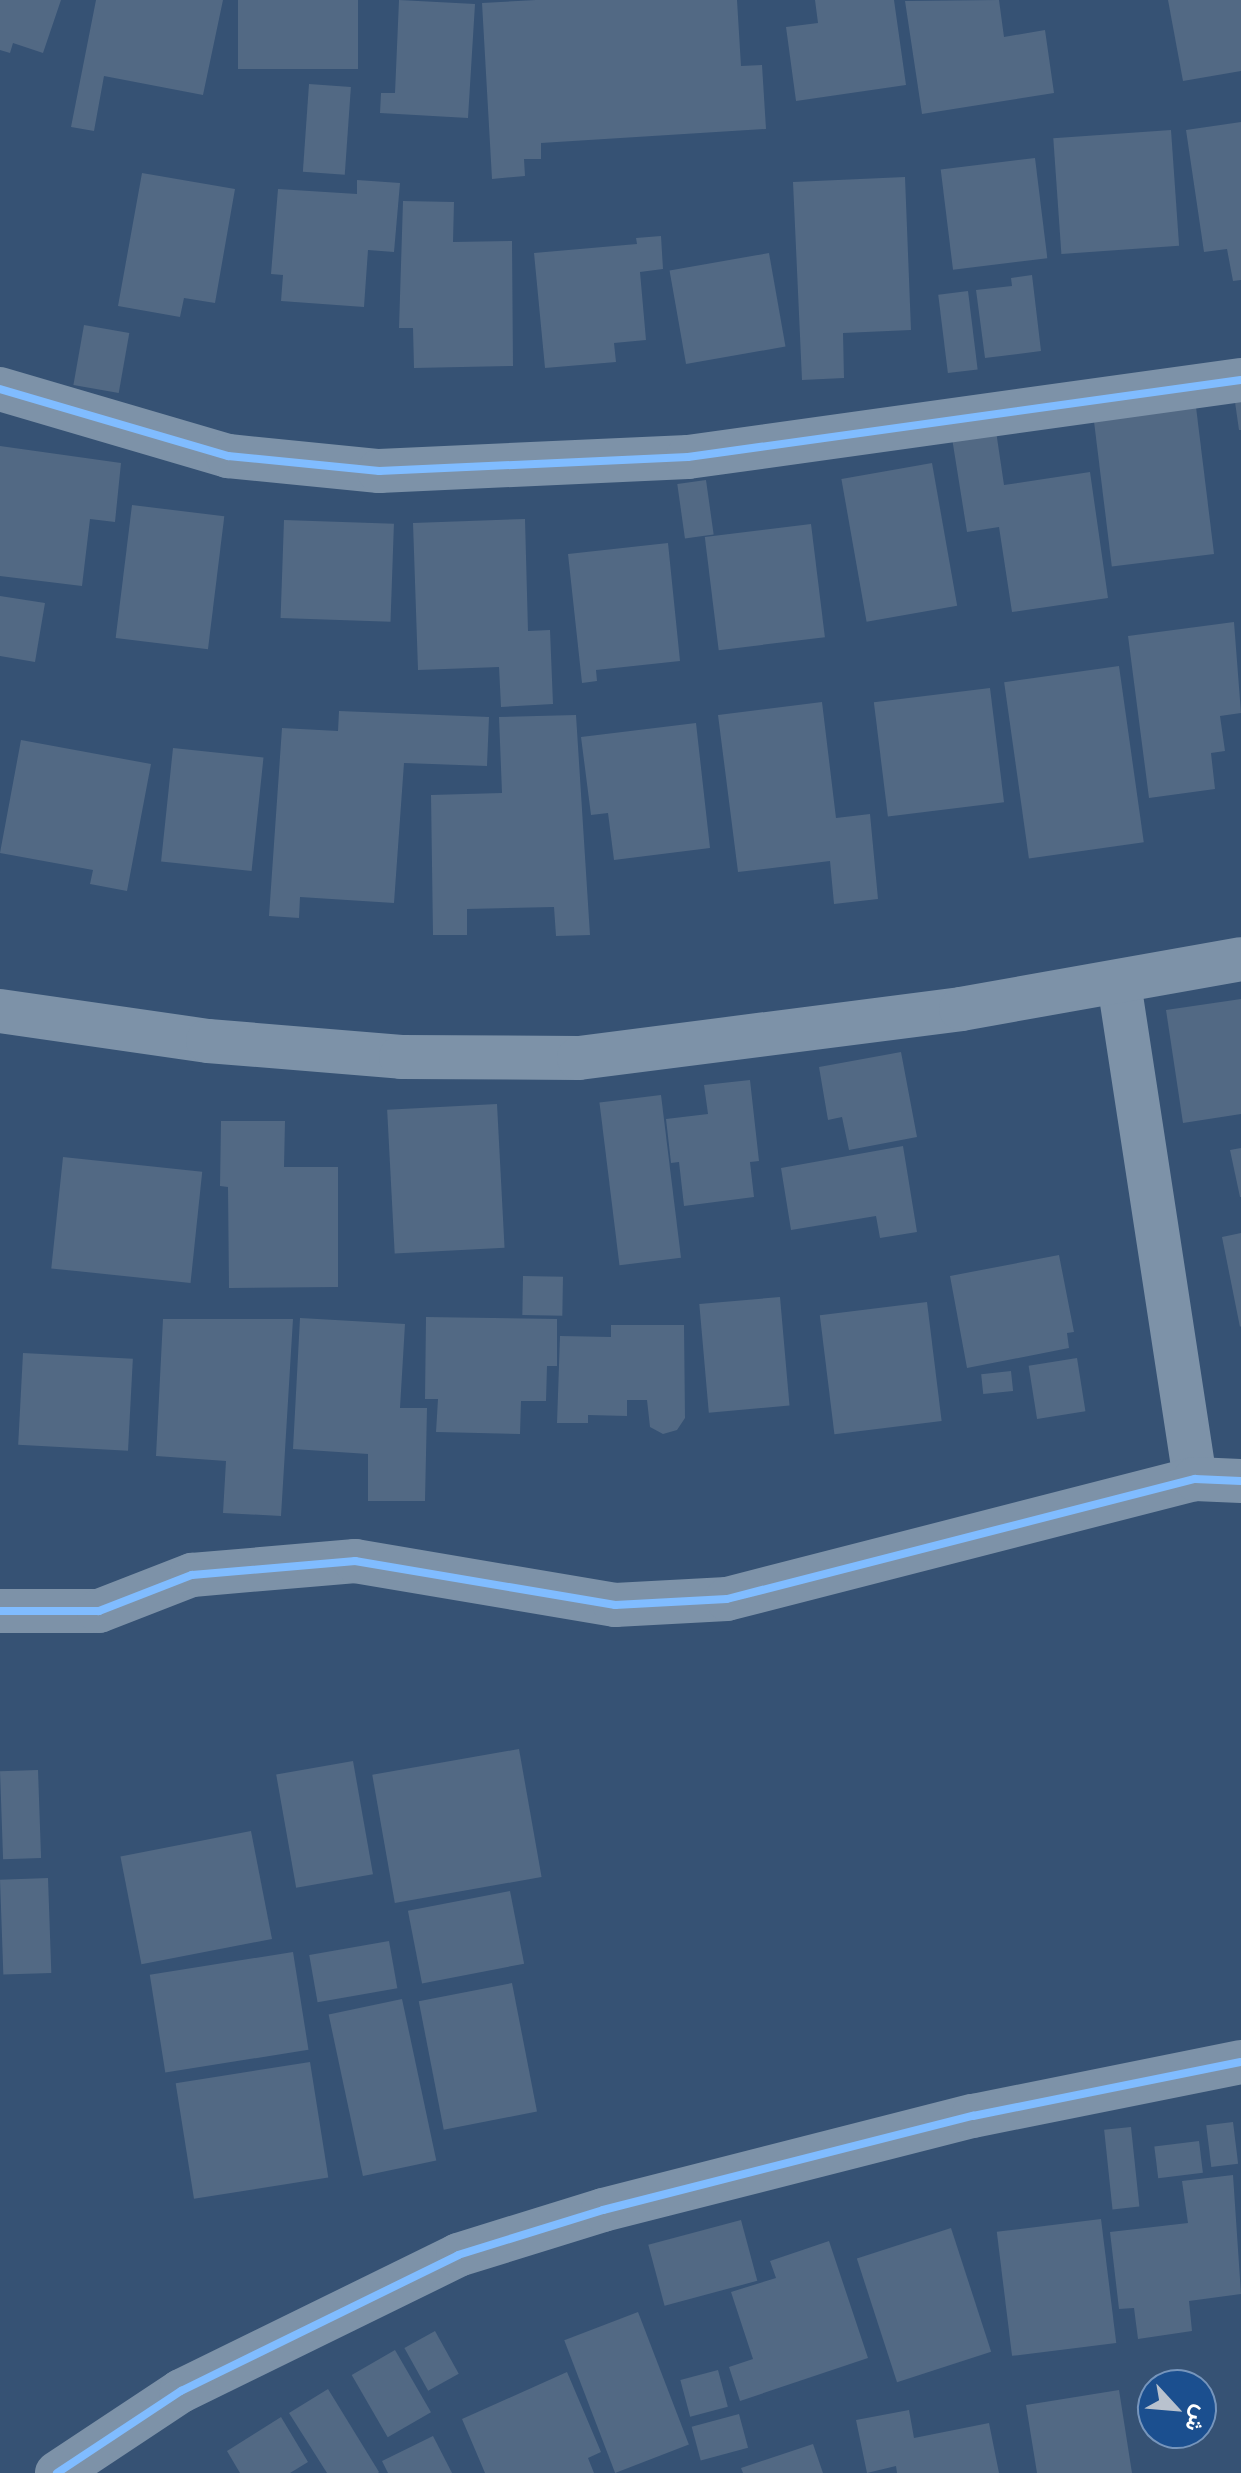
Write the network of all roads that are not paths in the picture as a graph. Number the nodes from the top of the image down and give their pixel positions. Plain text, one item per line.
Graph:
1 (1241, 380) edge
2 (0, 389) edge
3 (1241, 959) edge
4 (1119, 983) junction
5 (0, 1011) edge
6 (1195, 1479) junction
7 (1241, 1481) edge
8 (0, 1611) edge
9 (1241, 2062) edge
10 (57, 2473) edge

1 - 2 street
3 - 4 street
4 - 5 street
4 - 6 street
6 - 7 street
6 - 8 street
9 - 10 street

